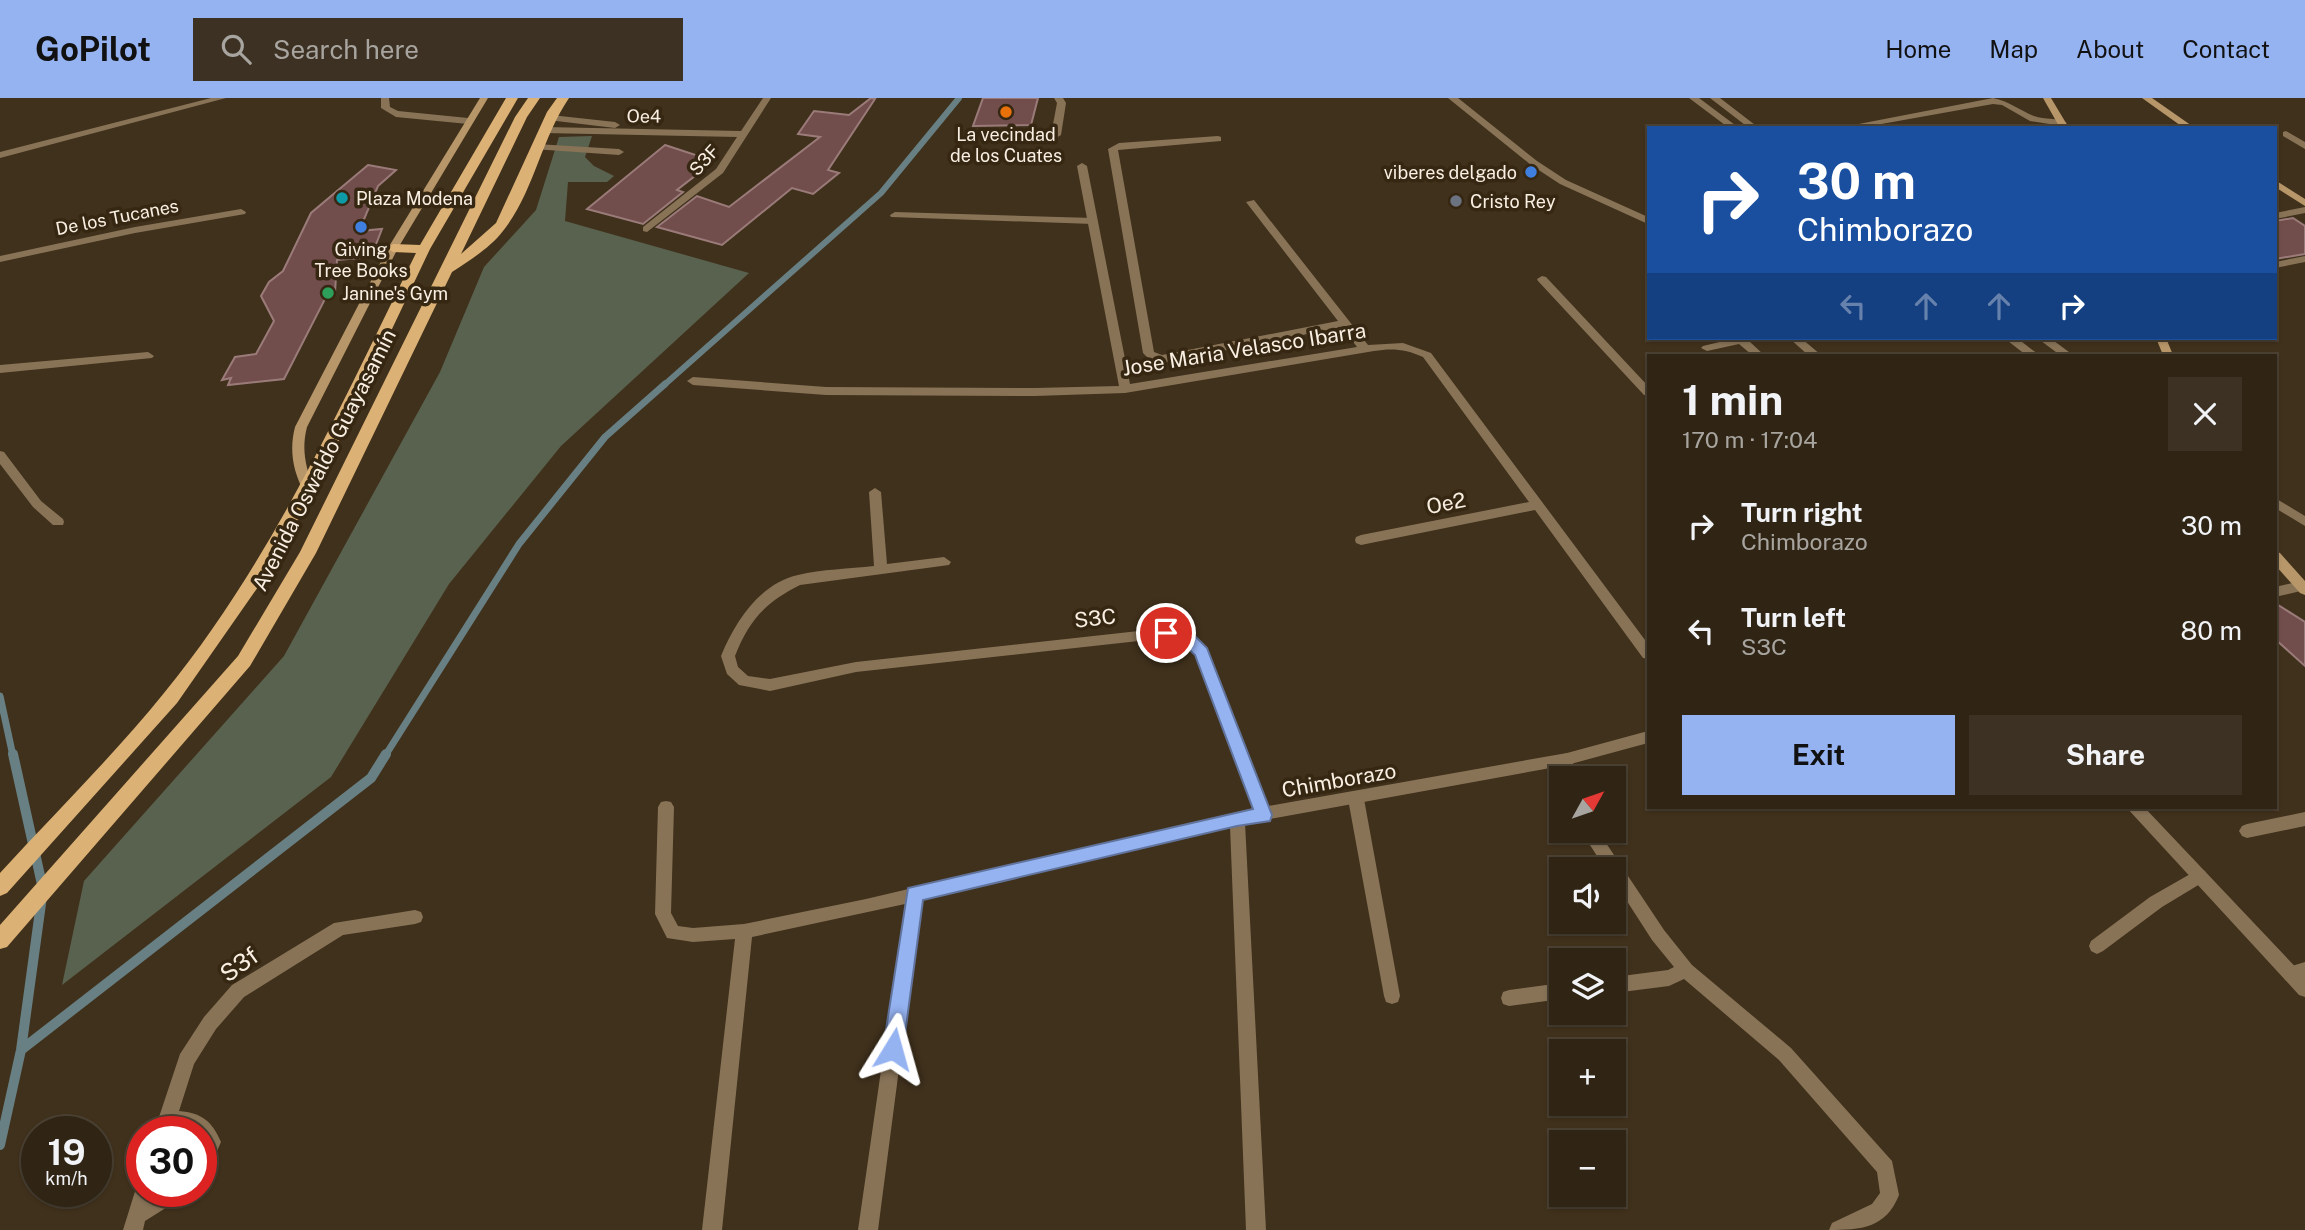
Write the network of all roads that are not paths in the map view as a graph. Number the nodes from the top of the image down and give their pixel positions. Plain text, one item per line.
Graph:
1 (222, 98) edge
2 (484, 98) edge
3 (512, 98) edge
4 (534, 98) edge
5 (563, 98) edge
6 (767, 98) edge
7 (1058, 98) edge
8 (1452, 98) edge
9 (1714, 98) edge
10 (2047, 98) edge
11 (2146, 98) edge
12 (385, 99) edge
13 (1695, 99) edge
14 (471, 116) junction
15 (547, 124) junction
16 (2063, 125) edge
17 (1732, 126) edge
18 (1752, 126) edge
19 (1853, 126) edge
20 (2188, 126) edge
21 (744, 134) junction
22 (2286, 134) dead end
23 (1056, 135) dead end
24 (1218, 139) dead end
25 (2305, 146) edge
26 (536, 147) junction
27 (619, 152) dead end
28 (0, 155) edge
29 (1082, 166) dead end
30 (2277, 184) edge
31 (1251, 202) dead end
32 (2305, 203) edge
33 (2305, 210) edge
34 (241, 212) dead end
35 (895, 215) dead end
36 (2277, 216) edge
37 (1093, 221) junction
38 (1647, 221) edge
39 (647, 229) dead end
40 (393, 248) junction
41 (424, 249) junction
42 (0, 259) edge
43 (2305, 259) edge
44 (2277, 265) edge
45 (446, 271) junction
46 (1542, 279) dead end
47 (1345, 323) junction
48 (1741, 340) edge
49 (1746, 340) edge
50 (1798, 340) edge
51 (2013, 340) edge
52 (2046, 340) edge
53 (1707, 348) dead end
54 (1365, 349) junction
55 (1757, 354) edge
56 (1814, 354) edge
57 (2032, 354) edge
58 (2066, 354) edge
59 (148, 356) dead end
60 (0, 369) edge
61 (693, 381) dead end
62 (1125, 389) junction
63 (1647, 391) edge
64 (0, 456) edge
65 (308, 489) junction
66 (875, 492) dead end
67 (2277, 503) edge
68 (1538, 505) junction
69 (2300, 518) edge
70 (58, 522) dead end
71 (1361, 540) dead end
72 (2277, 558) edge
73 (944, 562) dead end
74 (881, 569) junction
75 (2303, 588) edge
76 (2277, 592) edge
77 (1647, 653) edge
78 (1647, 737) edge
79 (1567, 760) junction
80 (1567, 766) edge
81 (1356, 799) junction
82 (666, 807) dead end
83 (2136, 809) edge
84 (1264, 815) junction
85 (1237, 818) junction
86 (2305, 819) edge
87 (2247, 831) dead end
88 (1598, 844) edge
89 (2199, 876) junction
90 (0, 887) edge
91 (914, 894) junction
92 (415, 917) dead end
93 (744, 931) junction
94 (0, 940) edge
95 (2097, 946) dead end
96 (1686, 970) junction
97 (2298, 972) edge
98 (1626, 984) edge
99 (2305, 989) edge
100 (1549, 993) edge
101 (1392, 996) dead end
102 (1509, 998) dead end
103 (168, 1116) edge
104 (154, 1207) edge
105 (134, 1223) edge
106 (712, 1230) edge
107 (868, 1230) edge
108 (1256, 1230) edge
109 (1839, 1230) edge

1 - 28 street
2 - 14 street
3 - 41 main road, Avenida Oswaldo Guayasamín
4 - 45 main road, Avenida Oswaldo Guayasamín
5 - 15 main road
6 - 21 street, S3F
7 - 23 street
8 - 38 street
9 - 13 street
9 - 18 street
10 - 16 street
11 - 20 street
12 - 14 street
13 - 17 street
14 - 40 street
15 - 21 street, Oe4
15 - 26 main road
16 - 19 street
21 - 39 street, S3F
22 - 25 street
24 - 47 street
26 - 27 street
26 - 45 main road
29 - 37 street
30 - 32 street
31 - 47 street
33 - 36 street
34 - 42 street, De los Tucanes
35 - 37 street
37 - 62 street
40 - 41 main road
40 - 65 street
41 - 65 main road, Avenida Oswaldo Guayasamín
43 - 44 street
45 - 94 main road, Avenida Oswaldo Guayasamín
46 - 63 street
47 - 54 street
48 - 53 street
49 - 55 street
50 - 56 street
51 - 57 street
52 - 58 street
54 - 62 street, Jose Maria Velasco Ibarra
54 - 68 street, Jose Maria Velasco Ibarra
59 - 60 street
61 - 62 street, Jose Maria Velasco Ibarra
64 - 70 street
65 - 90 main road, Avenida Oswaldo Guayasamín
66 - 74 street
67 - 69 street
68 - 71 street, Oe2
68 - 77 street, Jose Maria Velasco Ibarra
72 - 75 street
73 - 74 street
74 - 84 street, S3C
75 - 76 street
78 - 79 street, Chimborazo
79 - 80 street
79 - 81 street, Chimborazo
81 - 84 street, Chimborazo
81 - 101 street
82 - 93 street, Chimborazo
83 - 89 street
84 - 85 street, Chimborazo
85 - 91 street, Chimborazo
85 - 108 street
86 - 87 street
88 - 96 street
89 - 95 street
89 - 97 street
91 - 93 street, Chimborazo
91 - 107 street
92 - 103 street, S3f
93 - 106 street
96 - 98 street
96 - 109 street
97 - 99 street
100 - 102 street
104 - 105 street

